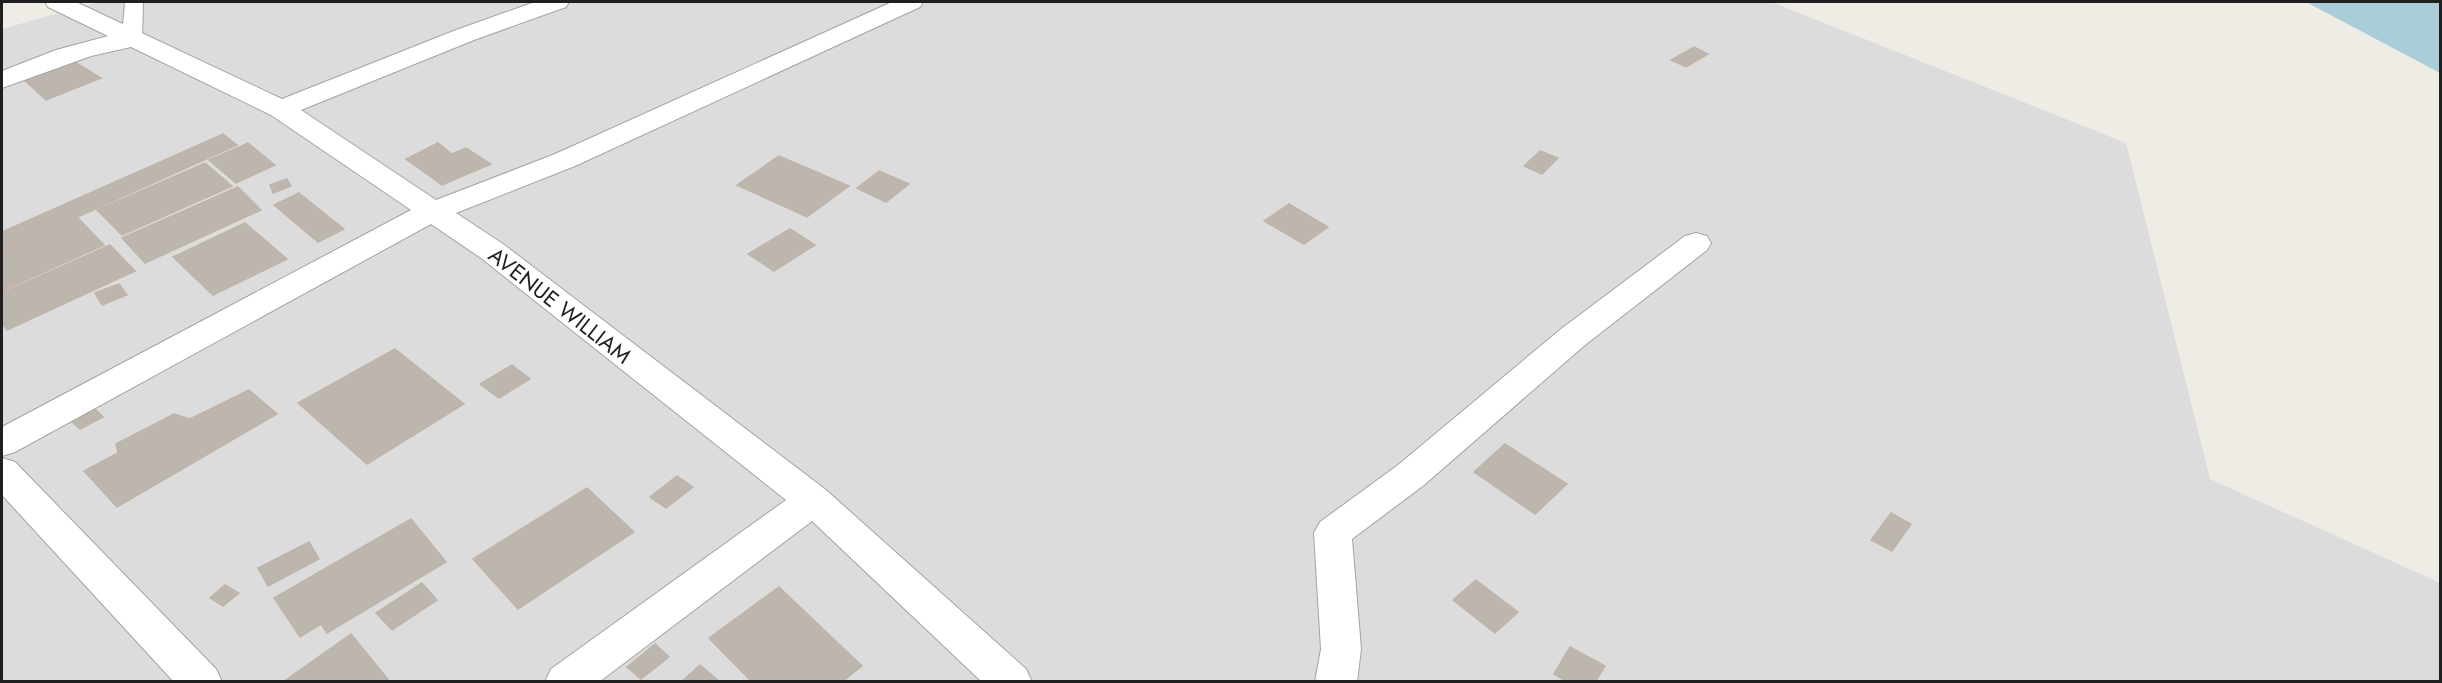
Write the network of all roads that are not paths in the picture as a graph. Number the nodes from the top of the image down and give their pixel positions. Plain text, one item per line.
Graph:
1 (57, 2) edge
2 (134, 2) edge
3 (557, 2) edge
4 (911, 2) edge
5 (132, 39) junction
6 (2, 80) edge
7 (281, 109) junction
8 (432, 212) junction
9 (1696, 243) dead end
10 (2, 443) edge
11 (2, 472) edge
12 (813, 500) junction
13 (201, 681) edge
14 (566, 681) edge
15 (1011, 681) edge
16 (1336, 681) edge

1 - 5 street, AVENUE WILLIAM
2 - 5 lane
3 - 7 street
4 - 8 street
5 - 6 street
5 - 7 street, AVENUE WILLIAM
7 - 8 street, AVENUE WILLIAM
8 - 10 street
8 - 12 street, AVENUE WILLIAM
9 - 16 street
11 - 13 street
12 - 14 street
12 - 15 street, AVENUE WILLIAM

